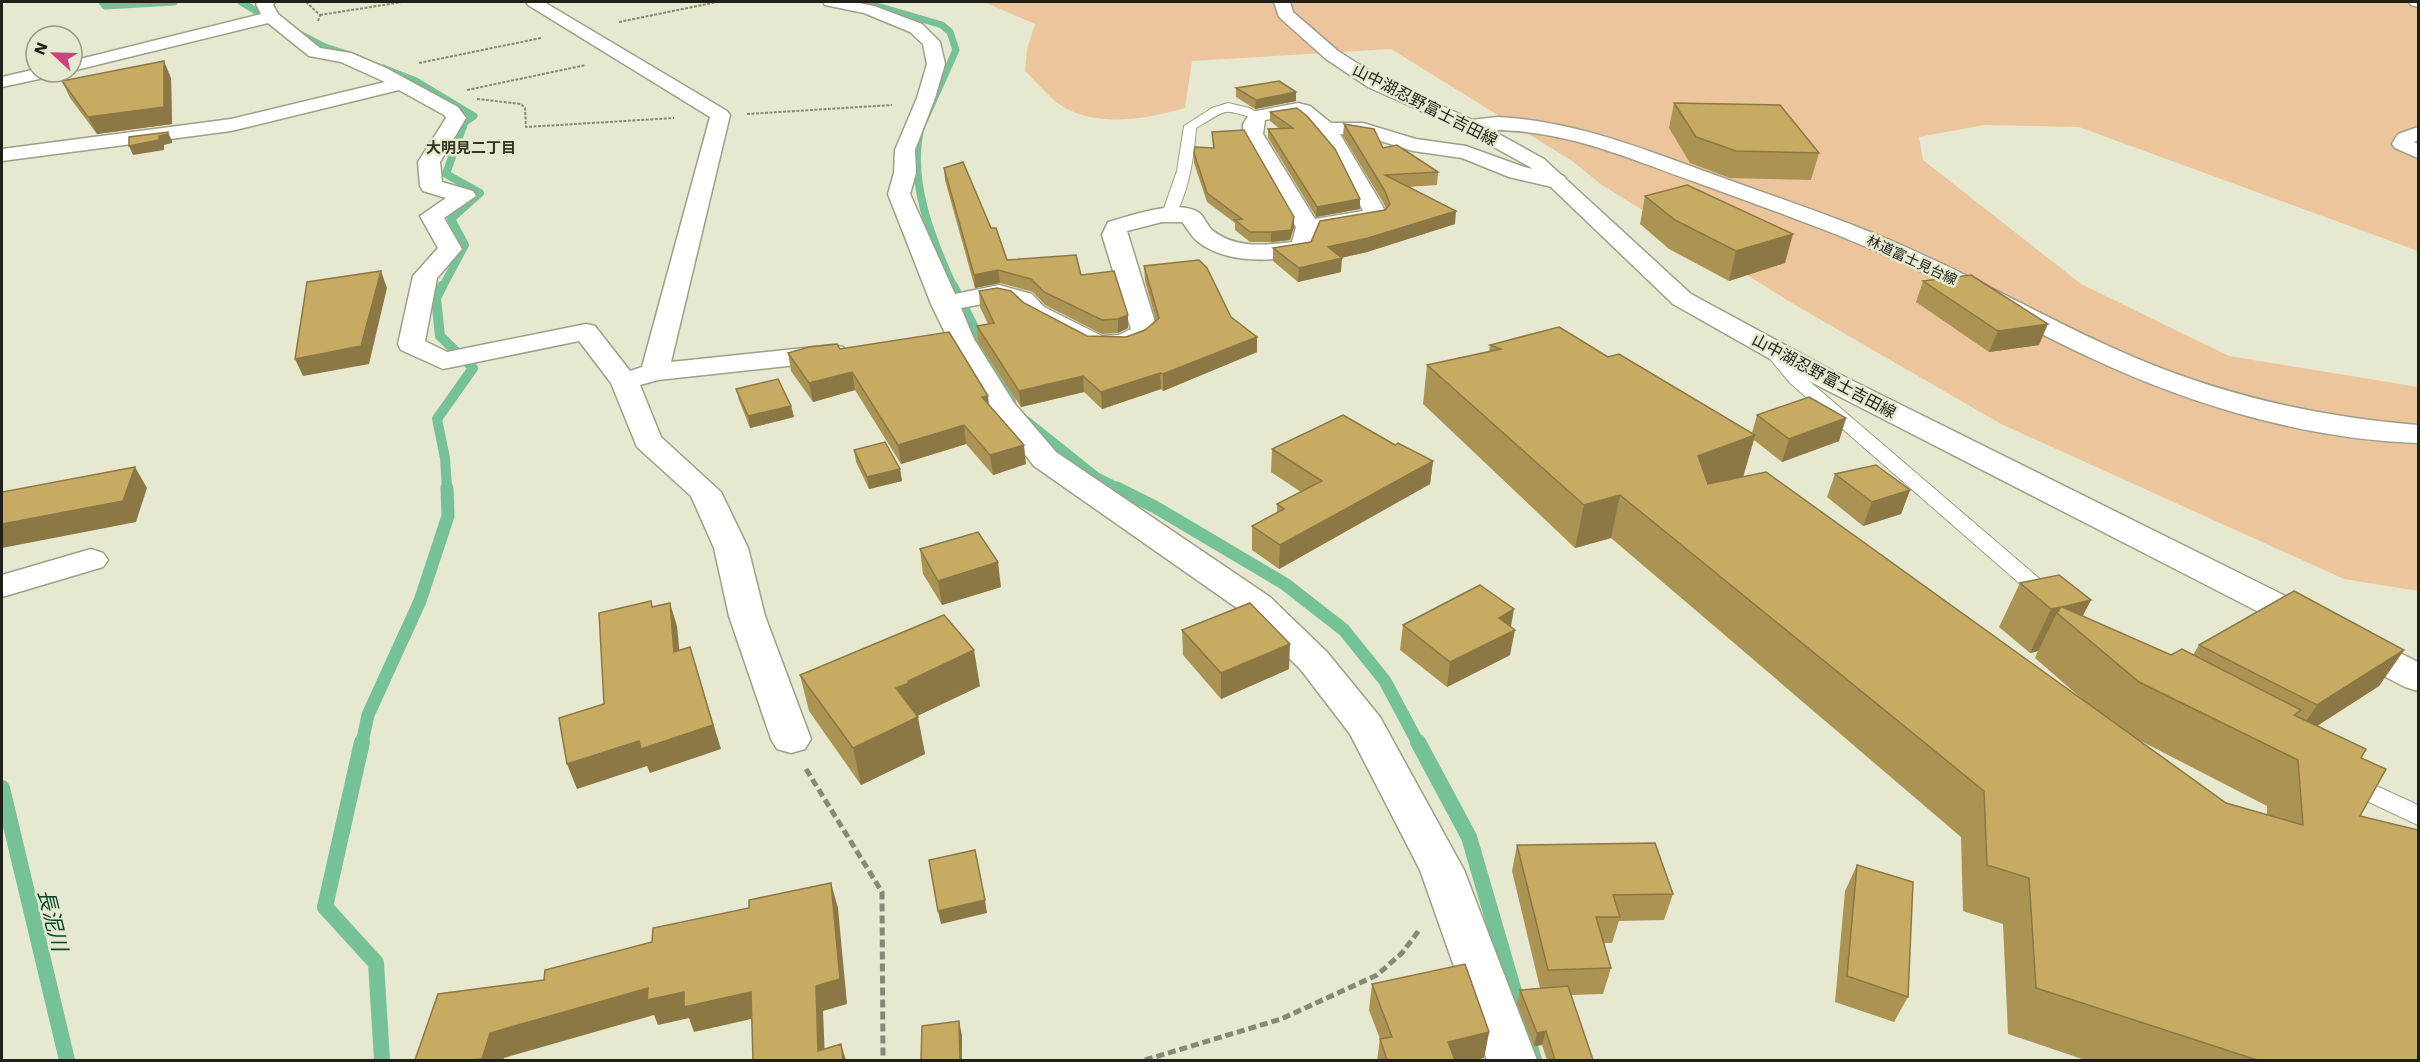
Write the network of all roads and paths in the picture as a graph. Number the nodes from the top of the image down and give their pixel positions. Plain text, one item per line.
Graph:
1 (402, 2) edge
2 (534, 2) edge
3 (831, 2) edge
4 (1282, 2) edge
5 (269, 9) edge
6 (320, 15) dead end
7 (625, 56) junction
8 (84, 63) edge
9 (24, 77) edge
10 (2, 82) edge
11 (402, 84) junction
12 (1258, 116) junction
13 (454, 121) junction
14 (1468, 125) junction
15 (1323, 127) junction
16 (2418, 133) edge
17 (2418, 152) edge
18 (2, 155) edge
19 (1556, 181) junction
20 (1169, 214) junction
21 (1308, 227) junction
22 (944, 304) junction
23 (1767, 346) junction
24 (855, 350) edge
25 (655, 372) junction
26 (624, 381) junction
27 (2418, 434) edge
28 (92, 560) dead end
29 (2, 586) edge
30 (2064, 611) edge
31 (2418, 678) edge
32 (791, 739) joint
33 (2328, 772) edge
34 (2418, 816) edge
35 (1450, 890) junction
36 (883, 1060) edge
37 (1145, 1060) edge
38 (1512, 1060) edge

1 - 6 path
2 - 7 street
3 - 22 street
4 - 14 street, 山中湖忍野富士吉田線
5 - 8 street
5 - 11 street
7 - 13 path
7 - 25 street
9 - 10 street
11 - 13 street
11 - 18 street
12 - 15 street
12 - 20 lane
12 - 21 street
13 - 26 street
14 - 19 street, 山中湖忍野富士吉田線
14 - 27 street, 林道富士見台線
15 - 19 street
15 - 21 street
16 - 17 street
19 - 23 street, 山中湖忍野富士吉田線
20 - 21 street
20 - 22 street
22 - 35 street
23 - 30 lane
23 - 31 street, 山中湖忍野富士吉田線
24 - 25 street
25 - 26 street
26 - 32 street
28 - 29 street
32 - 36 path
33 - 34 lane
35 - 37 path
35 - 38 street

